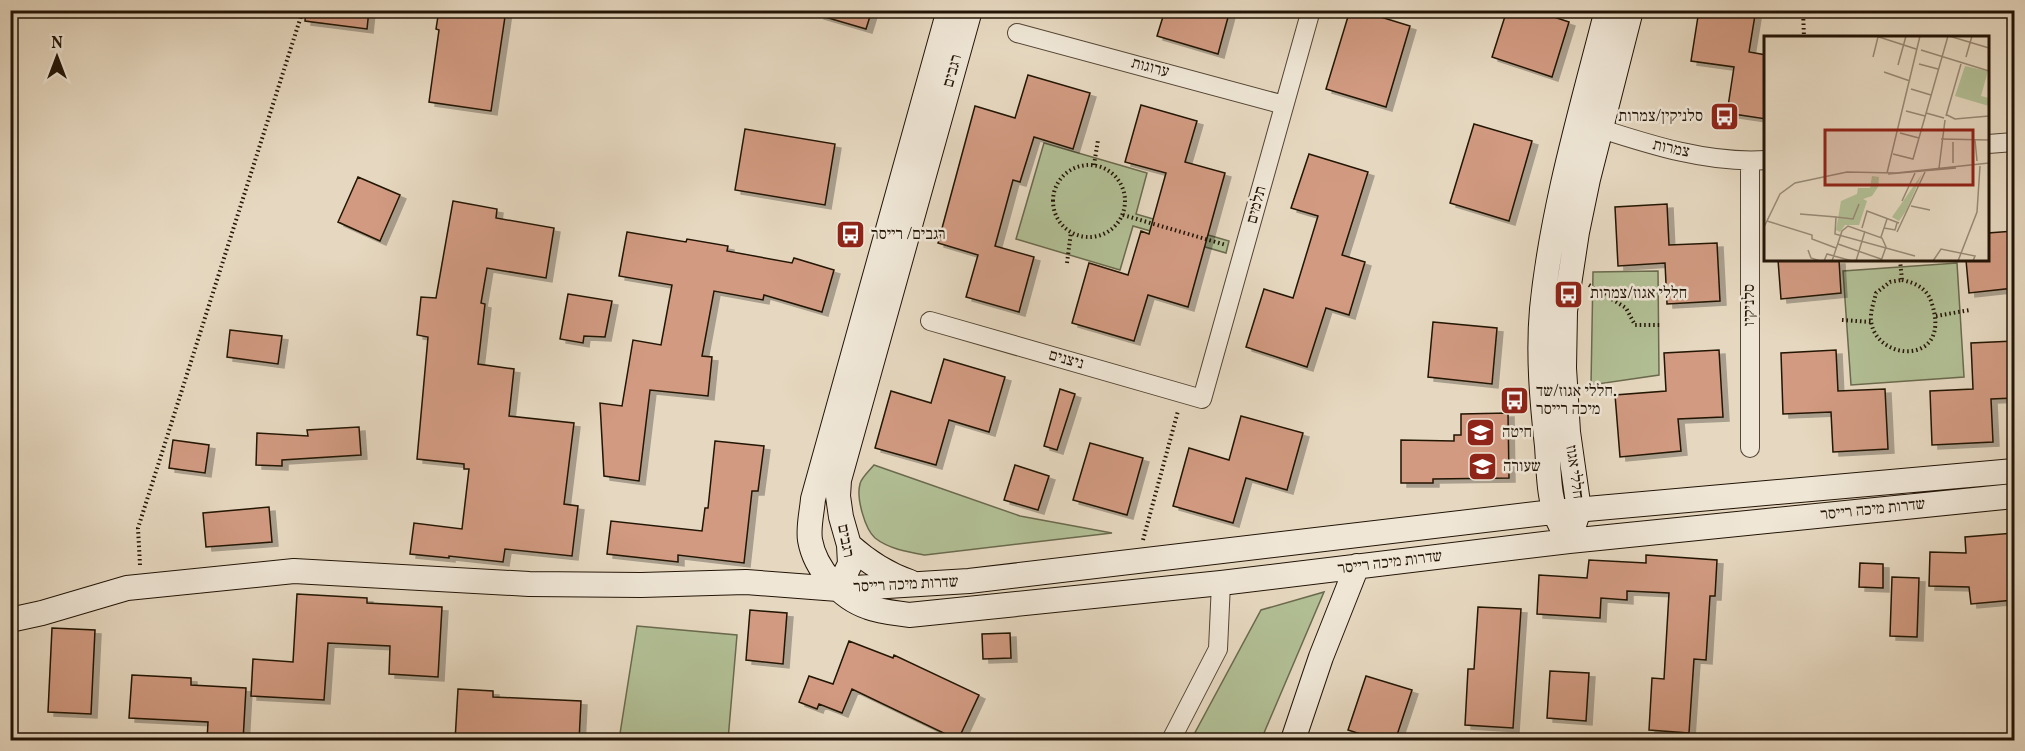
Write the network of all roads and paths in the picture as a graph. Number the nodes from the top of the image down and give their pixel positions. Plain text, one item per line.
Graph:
1 (303, 10) edge
2 (949, 10) edge
3 (970, 10) edge
4 (1311, 10) edge
5 (1607, 10) edge
6 (1631, 10) edge
7 (1803, 10) edge
8 (1017, 33) dead end
9 (1804, 36) edge
10 (1284, 105) junction
11 (1590, 125) junction
12 (1098, 140) dead end
13 (2014, 142) edge
14 (1989, 144) edge
15 (1758, 161) edge
16 (1094, 165) junction
17 (1123, 215) junction
18 (1071, 232) junction
19 (1245, 250) junction
20 (1900, 261) edge
21 (1067, 263) dead end
22 (1570, 273) junction
23 (1902, 280) junction
24 (1970, 310) dead end
25 (1936, 316) junction
26 (1842, 320) dead end
27 (930, 321) dead end
28 (1871, 322) junction
29 (1661, 325) dead end
30 (1183, 393) junction
31 (1202, 399) joint
32 (1750, 448) dead end
33 (2014, 471) edge
34 (2014, 496) edge
35 (1579, 510) junction
36 (1553, 512) junction
37 (1569, 542) junction
38 (849, 545) junction
39 (1137, 561) junction
40 (1357, 566) junction
41 (1221, 583) junction
42 (915, 584) junction
43 (141, 587) junction
44 (838, 589) junction
45 (10, 620) edge
46 (1171, 741) edge
47 (1293, 741) edge

1 - 43 path
2 - 44 street, רגבים
3 - 38 street, רגבים
4 - 10 street, תלמים
5 - 11 street, חללי אגוז
6 - 11 street, חללי אגוז
7 - 9 path
8 - 10 street, ערוגות
10 - 19 street, תלמים
11 - 15 street, צמרות
11 - 22 street, חללי אגוז
11 - 36 street, חללי אגוז
12 - 16 path
13 - 14 street
15 - 32 street, סלניקיו
16 - 17 path
16 - 18 path
17 - 18 path
17 - 19 path
18 - 21 path
19 - 31 street, תלמים
20 - 23 path
22 - 29 path
22 - 35 street, חללי אגוז
23 - 25 path
23 - 28 path
24 - 25 path
25 - 28 path
26 - 28 path
27 - 30 street, ניצנים
30 - 31 street, ניצנים
30 - 39 path
33 - 35 street, שדרות מיכה רייסר
34 - 37 street, שדרות מיכה רייסר
35 - 36 street, שדרות מיכה רייסר
35 - 37 street, חללי אגוז
36 - 37 street, חללי אגוז
36 - 39 street, שדרות מיכה רייסר
37 - 40 street, שדרות מיכה רייסר
38 - 42 street
38 - 44 street, רגבים
39 - 42 street, שדרות מיכה רייסר
40 - 41 street, שדרות מיכה רייסר
40 - 47 street
41 - 44 street, שדרות מיכה רייסר
41 - 46 street
42 - 44 street, שדרות מיכה רייסר
43 - 44 street
43 - 45 street

